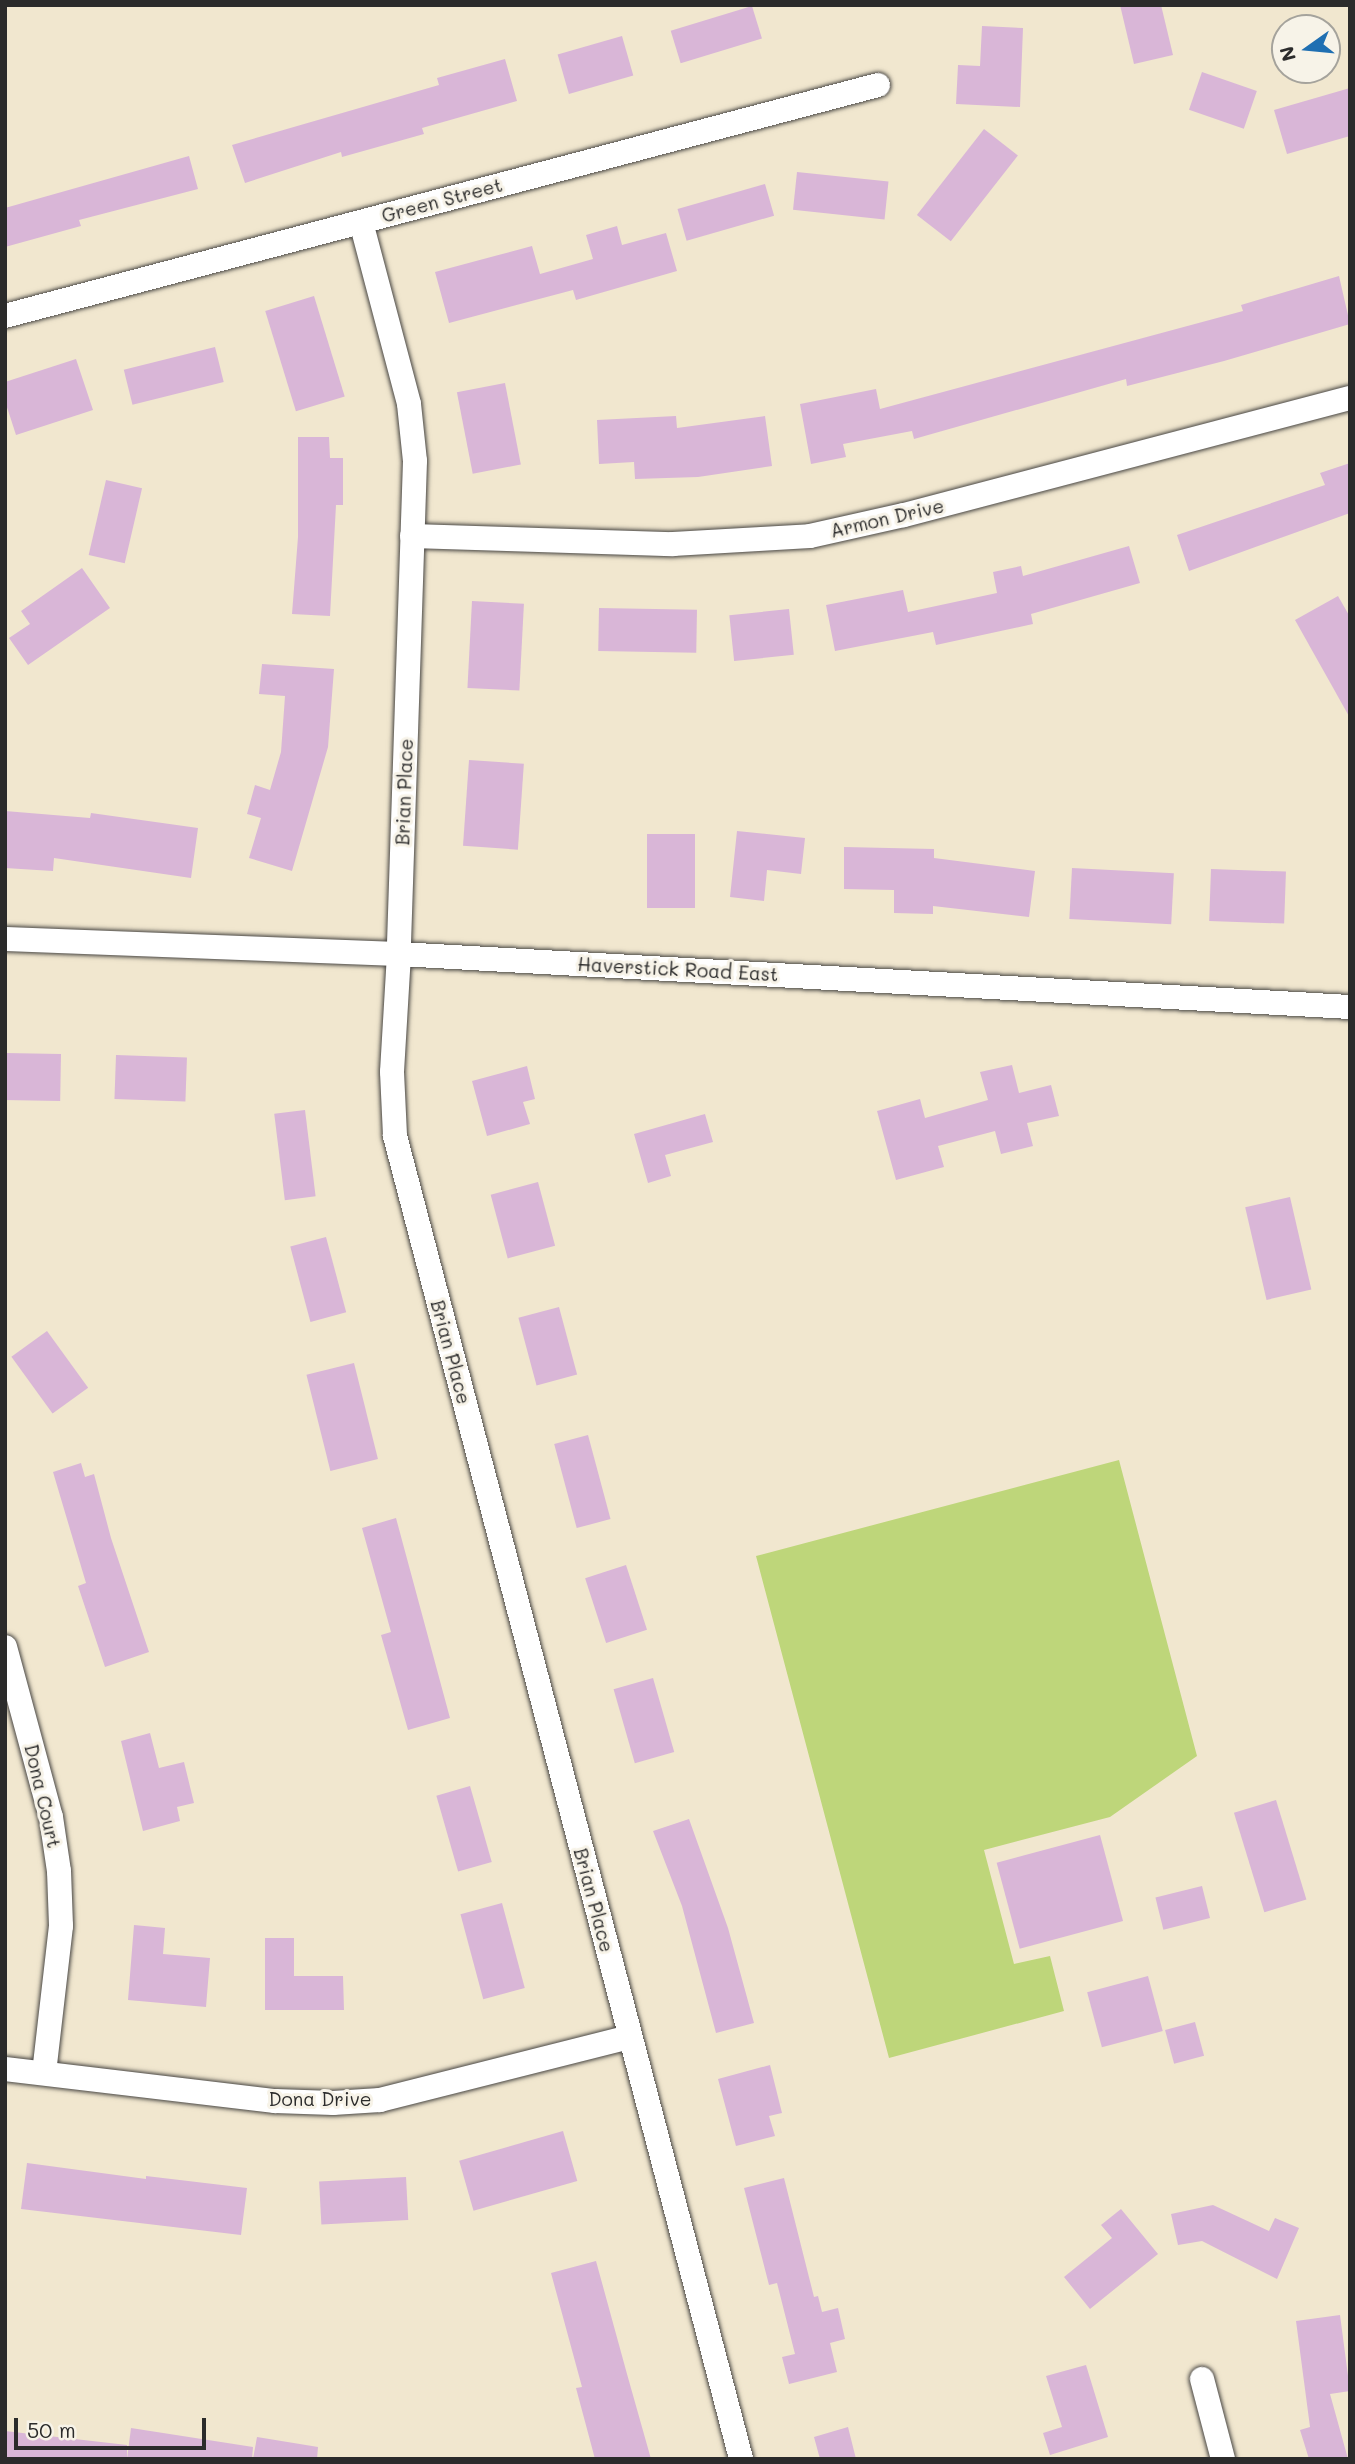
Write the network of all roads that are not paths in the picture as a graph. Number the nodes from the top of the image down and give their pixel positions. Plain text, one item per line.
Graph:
1 (878, 85) dead end
2 (361, 222) junction
3 (5, 316) edge
4 (1350, 398) edge
5 (412, 536) junction
6 (5, 939) edge
7 (399, 954) junction
8 (1350, 1007) edge
9 (5, 1647) edge
10 (629, 2037) junction
11 (5, 2069) edge
12 (44, 2073) junction
13 (1202, 2379) dead end
14 (741, 2459) edge
15 (1223, 2459) edge

1 - 2 street, Green Street
2 - 3 street, Green Street
2 - 5 street, Brian Place
4 - 5 street, Armon Drive
5 - 7 street, Brian Place
6 - 7 street, Haverstick Road East
7 - 8 street, Haverstick Road East
7 - 10 street, Brian Place
9 - 12 street, Dona Court
10 - 12 street, Dona Drive
10 - 14 street, Brian Place
11 - 12 street, Dona Drive
13 - 15 street

